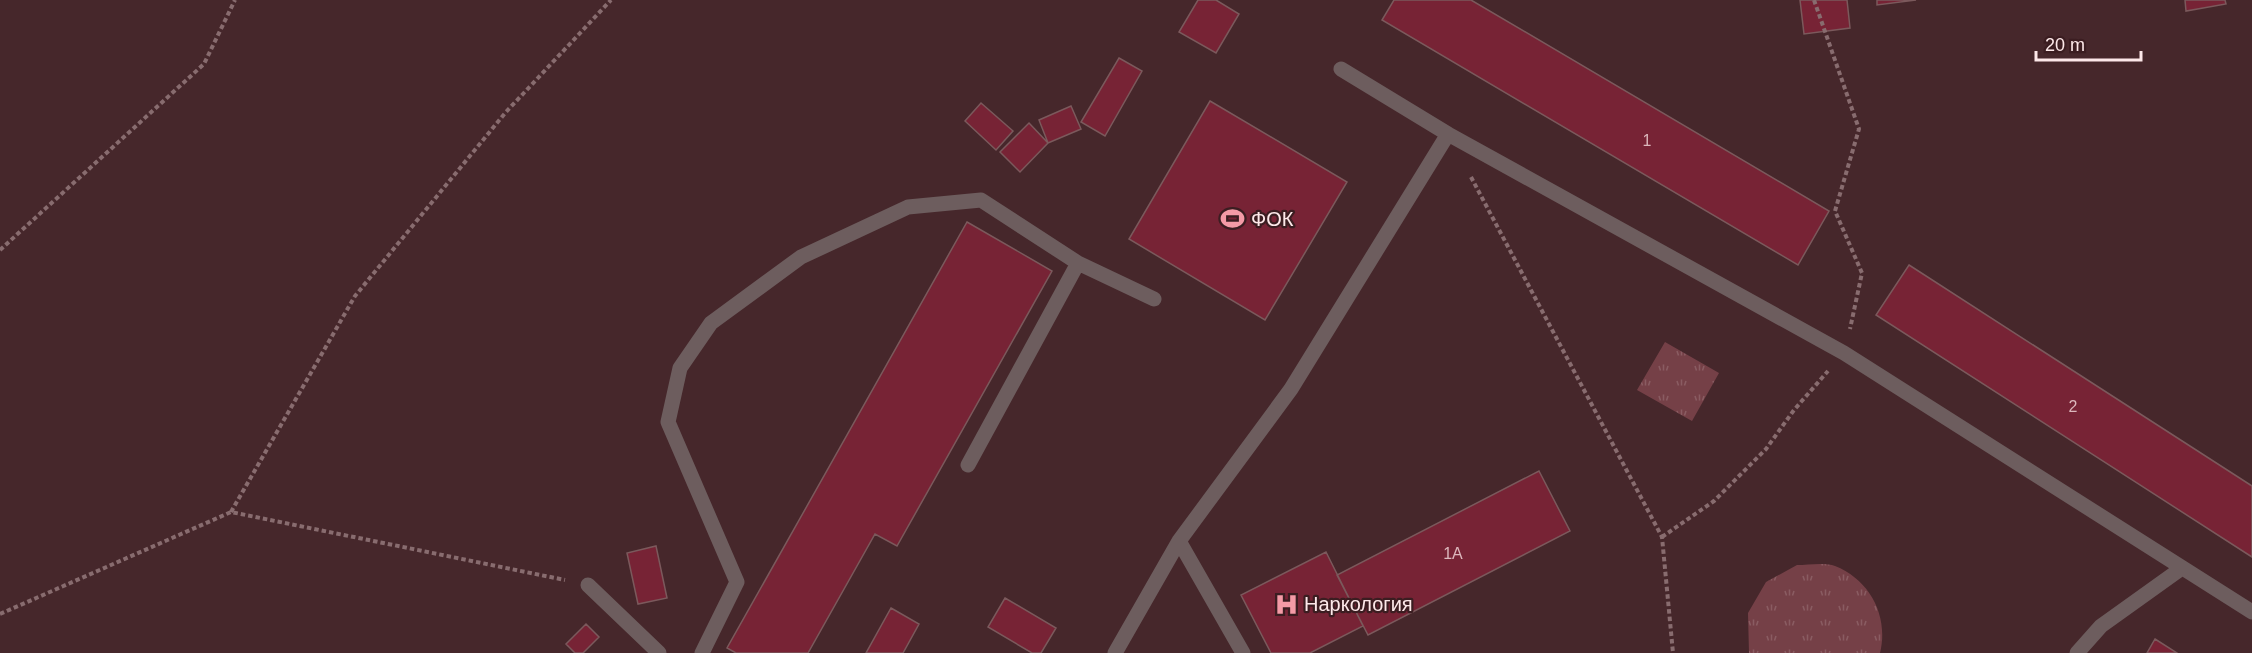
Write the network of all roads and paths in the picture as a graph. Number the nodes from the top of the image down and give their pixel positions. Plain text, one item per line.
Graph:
1 (235, 0) edge
2 (611, 0) edge
3 (1814, 0) edge
4 (1341, 69) dead end
5 (1859, 129) dead end
6 (1448, 134) junction
7 (1470, 176) dead end
8 (0, 250) edge
9 (1078, 263) junction
10 (1154, 299) dead end
11 (968, 465) dead end
12 (231, 512) junction
13 (1179, 541) junction
14 (2182, 568) junction
15 (588, 585) joint
16 (2252, 612) edge
17 (0, 614) edge
18 (659, 653) edge
19 (702, 653) edge
20 (1115, 653) edge
21 (1243, 653) edge
22 (1673, 653) edge
23 (2077, 653) edge

1 - 8 path
2 - 12 path
3 - 5 path
4 - 6 lane
6 - 13 lane
6 - 14 lane
7 - 22 path
9 - 10 lane
9 - 11 lane
9 - 19 lane
12 - 15 path
12 - 17 path
13 - 20 lane
13 - 21 lane
14 - 16 lane
14 - 23 lane
15 - 18 lane

